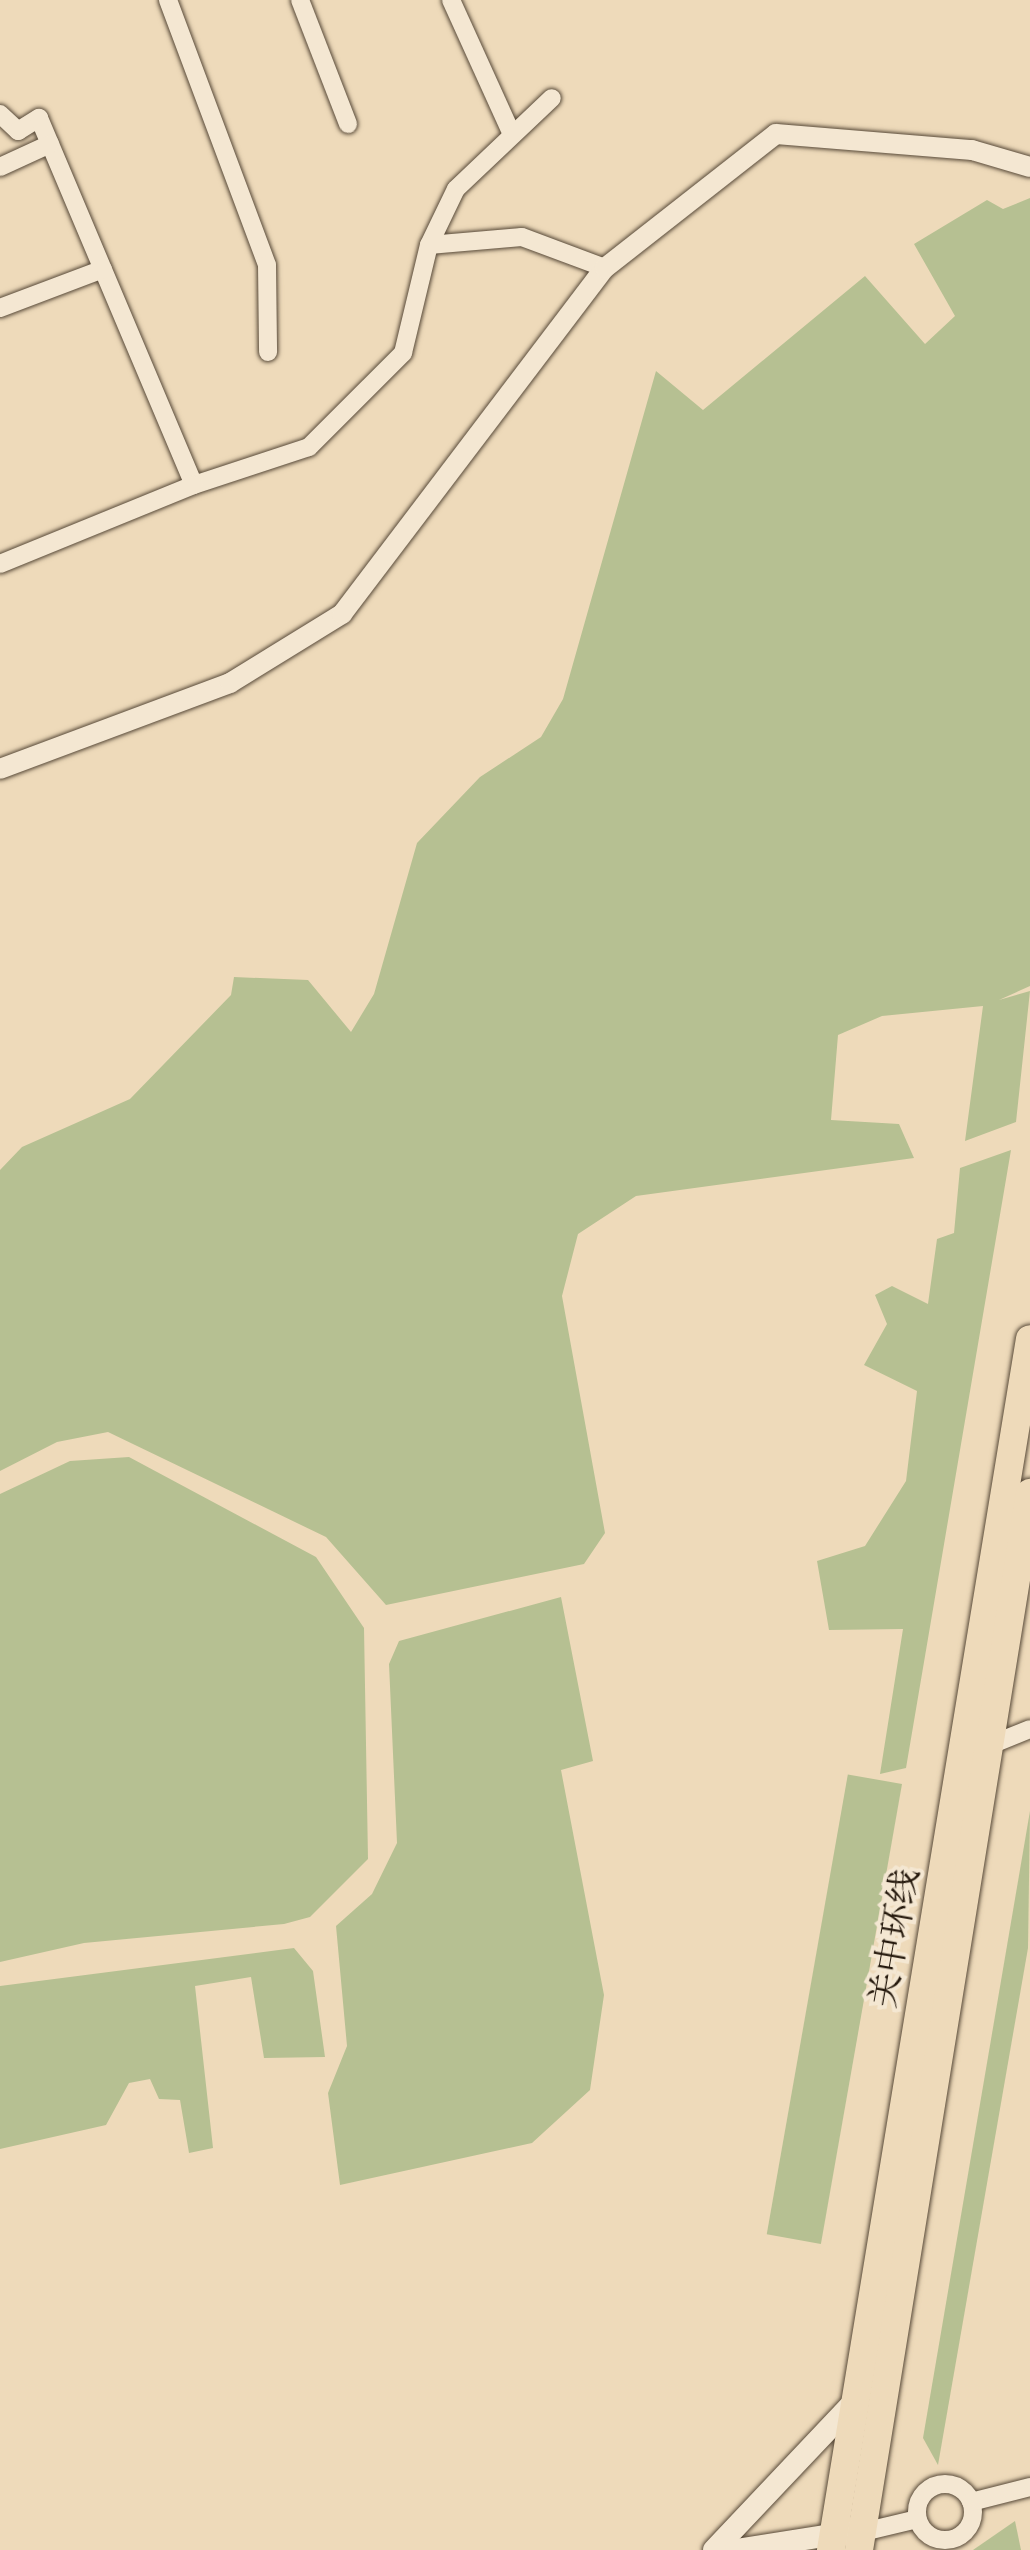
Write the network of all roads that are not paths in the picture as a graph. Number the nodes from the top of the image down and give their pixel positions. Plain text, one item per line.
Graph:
1 (168, 0) edge
2 (300, 0) edge
3 (451, 0) edge
4 (552, 98) dead end
5 (0, 114) edge
6 (348, 124) dead end
7 (512, 132) junction
8 (50, 144) junction
9 (0, 167) edge
10 (1030, 167) edge
11 (429, 245) junction
12 (604, 268) junction
13 (103, 269) junction
14 (0, 308) edge
15 (268, 352) dead end
16 (194, 485) junction
17 (0, 564) edge
18 (0, 770) edge
19 (1030, 1339) edge
20 (1030, 1493) edge
21 (1030, 1729) edge
22 (988, 1746) junction
23 (857, 2399) junction
24 (1030, 2487) edge
25 (971, 2502) junction
26 (917, 2518) junction
27 (833, 2541) edge
28 (861, 2541) edge
29 (931, 2544) edge
30 (714, 2550) edge
31 (736, 2550) edge

1 - 15 street
2 - 6 street
3 - 7 street
4 - 7 street
5 - 8 street
7 - 11 street
8 - 9 street
8 - 13 street
10 - 12 street
11 - 12 street
11 - 16 street
12 - 18 street
13 - 14 street
13 - 16 street
16 - 17 street
19 - 23 highway, 关中环线
20 - 22 highway, 关中环线
21 - 22 street
22 - 28 highway, 关中环线
23 - 27 highway, 关中环线
23 - 30 main road
24 - 25 street
25 - 26 street
25 - 29 street
26 - 28 street
26 - 29 street
27 - 28 main road
27 - 31 main road

